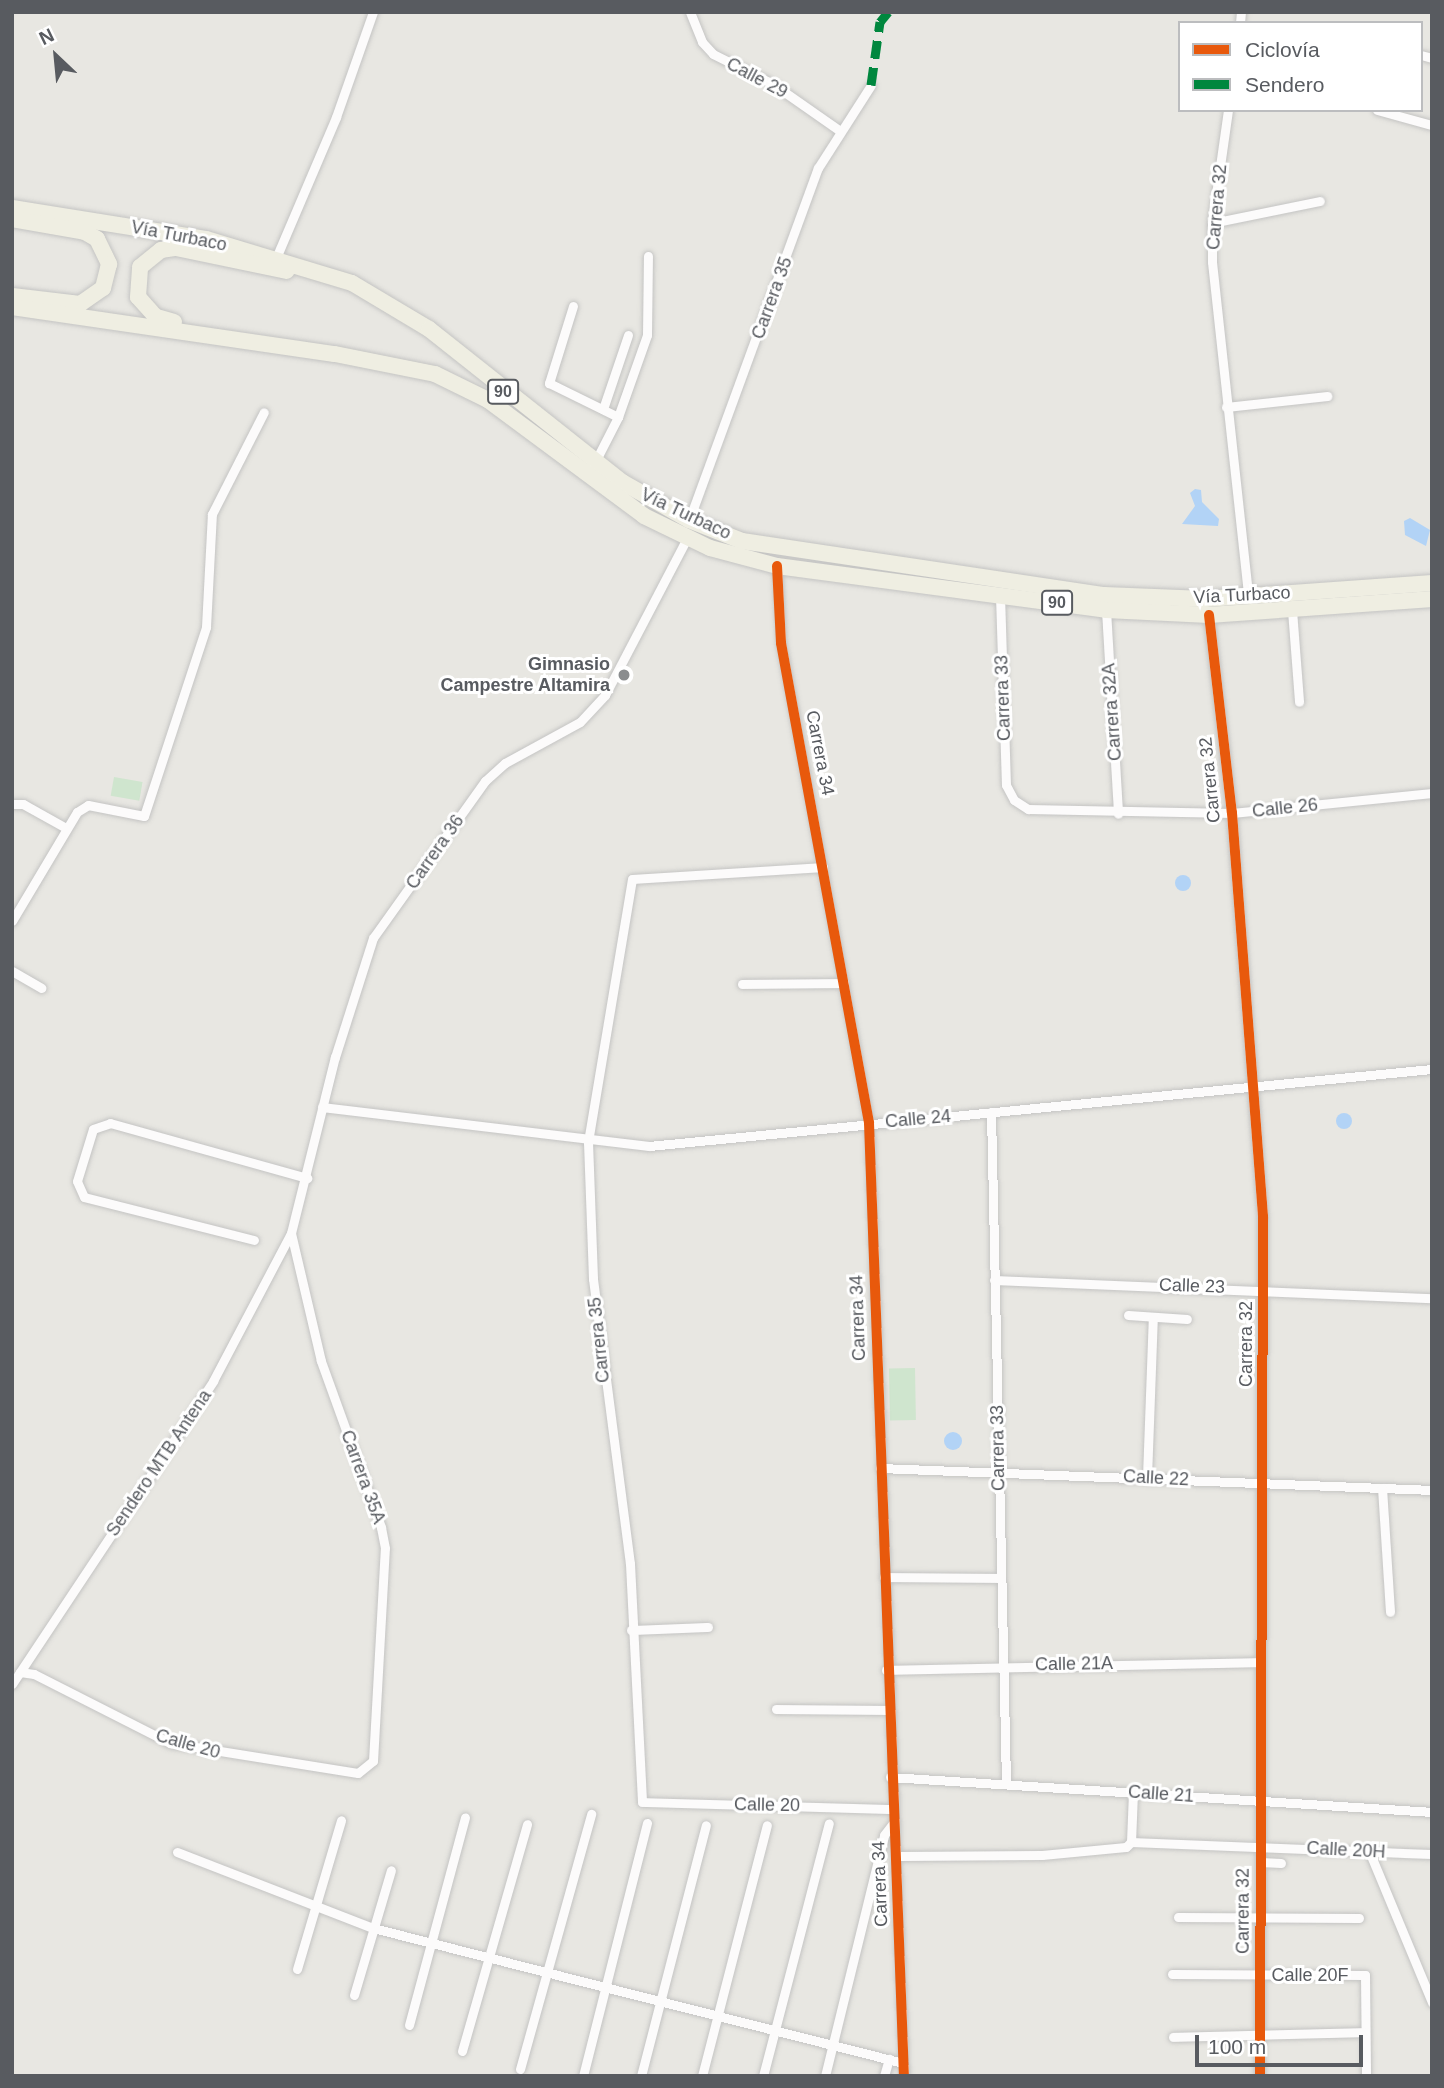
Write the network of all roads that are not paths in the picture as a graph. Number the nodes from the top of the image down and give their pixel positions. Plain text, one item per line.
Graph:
1 (373, 12) edge
2 (690, 12) edge
3 (871, 85) dead end
4 (1228, 112) edge
5 (1384, 112) edge
6 (1432, 125) edge
7 (840, 131) junction
8 (1320, 201) dead end
9 (12, 208) edge
10 (12, 219) edge
11 (1212, 223) junction
12 (649, 256) dead end
13 (276, 258) junction
14 (316, 269) junction
15 (12, 296) edge
16 (573, 306) dead end
17 (12, 307) edge
18 (628, 335) dead end
19 (335, 354) junction
20 (1327, 396) dead end
21 (1226, 407) junction
22 (603, 409) junction
23 (264, 412) dead end
24 (618, 417) junction
25 (594, 464) junction
26 (689, 520) junction
27 (687, 538) junction
28 (777, 566) junction
29 (1000, 595) junction
30 (1431, 595) edge
31 (1248, 596) junction
32 (1105, 610) junction
33 (1292, 610) junction
34 (1209, 615) junction
35 (1299, 702) dead end
36 (1432, 793) edge
37 (1014, 800) joint
38 (12, 804) edge
39 (1232, 813) junction
40 (1118, 814) junction
41 (66, 828) junction
42 (823, 867) junction
43 (12, 921) edge
44 (12, 971) edge
45 (844, 983) junction
46 (742, 984) dead end
47 (42, 988) dead end
48 (1432, 1069) edge
49 (1253, 1089) junction
50 (322, 1107) junction
51 (990, 1112) junction
52 (869, 1123) junction
53 (588, 1142) junction
54 (307, 1178) junction
55 (290, 1233) junction
56 (254, 1240) dead end
57 (994, 1280) junction
58 (1263, 1288) junction
59 (1432, 1297) edge
60 (1128, 1315) dead end
61 (1153, 1317) junction
62 (1187, 1319) dead end
63 (880, 1468) junction
64 (998, 1471) junction
65 (1147, 1477) junction
66 (1262, 1483) junction
67 (1382, 1488) junction
68 (1432, 1490) edge
69 (884, 1577) junction
70 (1001, 1578) junction
71 (1390, 1612) dead end
72 (708, 1627) dead end
73 (631, 1630) junction
74 (1261, 1662) junction
75 (1003, 1665) junction
76 (886, 1670) junction
77 (20, 1672) junction
78 (12, 1685) edge
79 (776, 1709) dead end
80 (888, 1710) junction
81 (368, 1769) joint
82 (890, 1777) junction
83 (1006, 1784) junction
84 (1133, 1793) junction
85 (1260, 1801) junction
86 (642, 1802) joint
87 (893, 1809) junction
88 (1432, 1812) edge
89 (591, 1814) dead end
90 (465, 1817) dead end
91 (341, 1820) dead end
92 (894, 1822) junction
93 (647, 1823) dead end
94 (829, 1823) dead end
95 (527, 1824) dead end
96 (706, 1825) dead end
97 (766, 1825) dead end
98 (1131, 1842) junction
99 (1260, 1845) junction
100 (1369, 1851) junction
101 (177, 1852) dead end
102 (1432, 1854) edge
103 (898, 1856) junction
104 (1260, 1862) junction
105 (1280, 1863) dead end
106 (391, 1870) dead end
107 (316, 1906) junction
108 (1178, 1917) dead end
109 (1260, 1918) junction
110 (1359, 1918) dead end
111 (373, 1928) junction
112 (432, 1941) junction
113 (489, 1956) junction
114 (297, 1969) dead end
115 (547, 1972) junction
116 (1172, 1974) dead end
117 (1260, 1975) junction
118 (605, 1987) junction
119 (354, 1995) dead end
120 (660, 2001) junction
121 (1432, 2002) edge
122 (717, 2016) junction
123 (409, 2025) dead end
124 (775, 2030) junction
125 (1364, 2032) junction
126 (1260, 2035) junction
127 (1173, 2037) dead end
128 (834, 2045) junction
129 (462, 2051) dead end
130 (889, 2059) junction
131 (903, 2063) junction
132 (520, 2069) dead end
133 (583, 2076) edge
134 (641, 2076) edge
135 (702, 2076) edge
136 (763, 2076) edge
137 (825, 2076) edge
138 (884, 2076) edge
139 (904, 2076) edge
140 (1261, 2076) edge
141 (1366, 2076) edge

1 - 13 street
2 - 7 street, Calle 29
3 - 7 street, Carrera 35
4 - 11 street, Carrera 32
5 - 6 street
7 - 26 street, Carrera 35
8 - 11 street
9 - 13 highway, Vía Turbaco / 90
10 - 15 highway
11 - 21 street, Carrera 32
12 - 24 street
13 - 14 highway, Vía Turbaco / 90
14 - 19 highway
14 - 25 highway, Vía Turbaco / 90
16 - 22 street
17 - 19 highway, Vía Turbaco / 90
18 - 22 street
19 - 27 highway, Vía Turbaco / 90
20 - 21 street
21 - 31 street, Carrera 32
22 - 24 street
23 - 41 street
24 - 25 street
25 - 26 highway, Vía Turbaco / 90
26 - 31 highway, Vía Turbaco / 90
27 - 28 highway, Vía Turbaco / 90
27 - 50 street, Carrera 36
28 - 29 highway, Vía Turbaco / 90
28 - 42 street, Carrera 34
29 - 32 highway, Vía Turbaco / 90
29 - 37 street, Carrera 33
30 - 31 highway, Vía Turbaco / 90
30 - 33 highway, Vía Turbaco / 90
32 - 34 highway, Vía Turbaco / 90
32 - 40 street, Carrera 32A
33 - 34 highway, Vía Turbaco / 90
33 - 35 street
34 - 39 street, Carrera 32
36 - 39 street, Calle 26
37 - 40 street, Calle 26
38 - 41 street
39 - 40 street, Calle 26
39 - 49 street, Carrera 32
41 - 43 street
42 - 45 street, Carrera 34
42 - 53 street, Carrera 35
44 - 47 street
45 - 46 street
45 - 52 street, Carrera 34
48 - 49 street, Calle 24
49 - 51 street, Calle 24
49 - 58 street, Carrera 32
50 - 53 street, Calle 24
50 - 54 street, Carrera 36
51 - 52 street, Calle 24
51 - 57 street, Carrera 33
52 - 53 street, Calle 24
52 - 63 street, Carrera 34
53 - 73 street, Carrera 35
54 - 55 street, Carrera 36
54 - 56 street
55 - 77 street, Sendero MTB Antena
55 - 81 street, Carrera 35A
57 - 58 street, Calle 23
57 - 64 street, Carrera 33
58 - 59 street, Calle 23
58 - 66 street, Carrera 32
60 - 61 street
61 - 62 street
61 - 65 street
63 - 64 street, Calle 22
63 - 69 street, Carrera 34
64 - 65 street, Calle 22
64 - 70 street, Carrera 33
65 - 66 street, Calle 22
66 - 67 street, Calle 22
66 - 74 street, Carrera 32
67 - 68 street, Calle 22
67 - 71 street
69 - 70 street
69 - 76 street, Carrera 34
70 - 75 street, Carrera 33
72 - 73 street
73 - 86 street, Carrera 35
74 - 75 street, Calle 21A
74 - 85 street, Carrera 32
75 - 76 street, Calle 21A
75 - 83 street, Carrera 33
76 - 80 street, Carrera 34
77 - 78 street, Sendero MTB Antena
77 - 81 street, Calle 20
79 - 80 street
80 - 82 street, Carrera 34
82 - 83 street, Calle 21
82 - 87 street, Carrera 34
83 - 84 street, Calle 21
84 - 85 street, Calle 21
84 - 98 street
85 - 88 street, Calle 21
85 - 99 street, Carrera 32
86 - 87 street, Calle 20
87 - 92 street, Carrera 34
89 - 115 street
90 - 112 street
91 - 107 street
92 - 103 street, Carrera 34
92 - 128 street
93 - 118 street
94 - 124 street
95 - 113 street
96 - 120 street
97 - 122 street
98 - 99 street, Calle 20H
98 - 103 street, Calle 20H
99 - 100 street, Calle 20H
99 - 104 street, Carrera 32
100 - 102 street, Calle 20H
100 - 121 street
101 - 107 street
103 - 131 street, Carrera 34
104 - 105 street
104 - 109 street, Carrera 32
106 - 111 street
107 - 111 street
107 - 114 street
108 - 109 street
109 - 110 street
109 - 117 street, Carrera 32
111 - 112 street
111 - 119 street
112 - 113 street
112 - 123 street
113 - 115 street
113 - 129 street
115 - 118 street
115 - 132 street
116 - 117 street, Calle 20F
117 - 125 street, Calle 20F
117 - 126 street, Carrera 32
118 - 120 street
118 - 133 street
120 - 122 street
120 - 134 street
122 - 124 street
122 - 135 street
124 - 128 street
124 - 136 street
125 - 126 street
125 - 141 street
126 - 127 street
126 - 140 street, Carrera 32
128 - 130 street
128 - 137 street
130 - 131 street
130 - 138 street
131 - 139 street, Carrera 34

